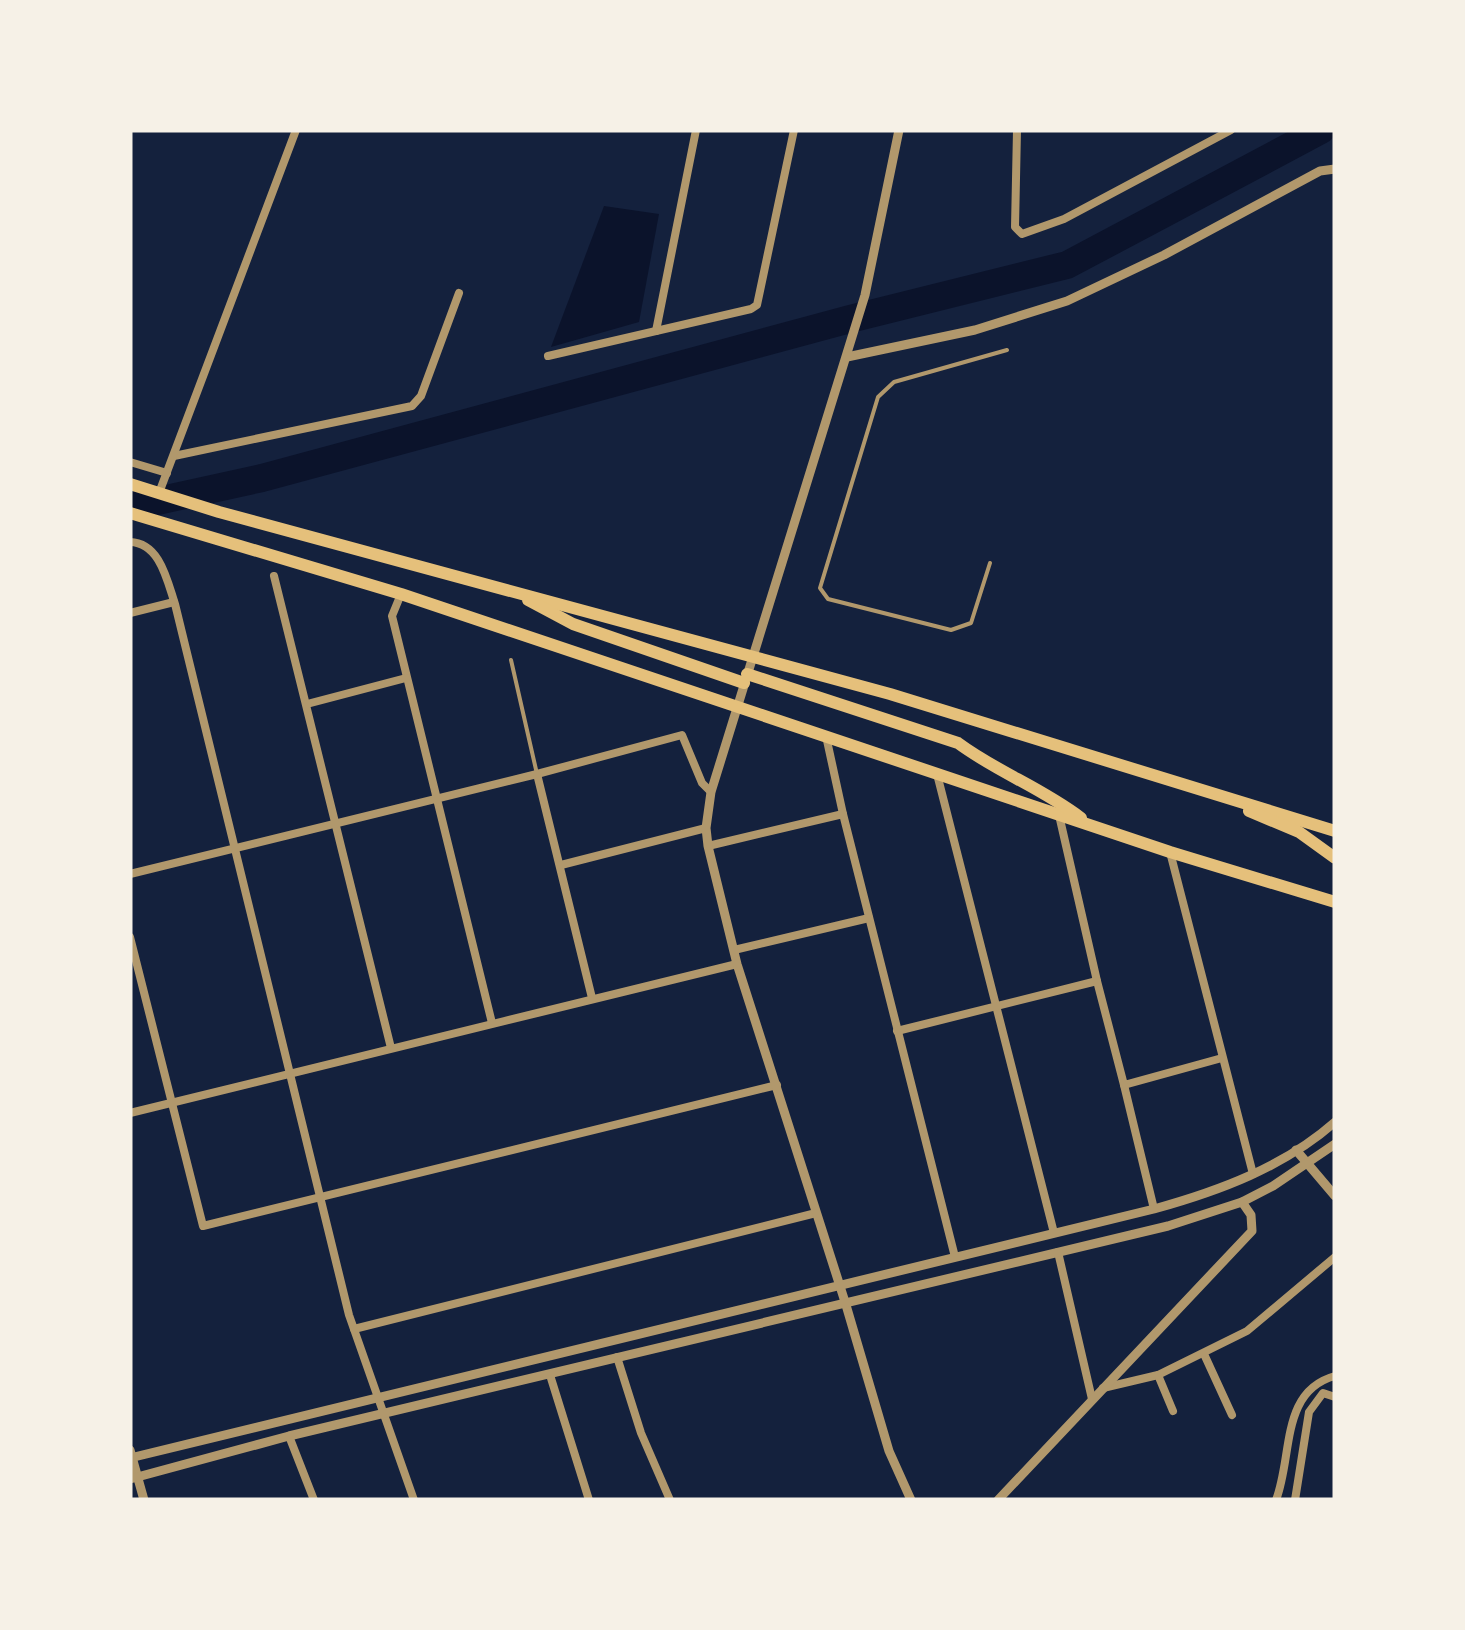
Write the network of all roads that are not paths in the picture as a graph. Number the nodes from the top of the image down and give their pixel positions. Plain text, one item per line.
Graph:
1 (296, 130) edge
2 (696, 130) edge
3 (794, 130) edge
4 (898, 130) edge
5 (1017, 130) edge
6 (1231, 130) edge
7 (1335, 169) edge
8 (459, 293) dead end
9 (656, 331) junction
10 (1007, 350) dead end
11 (548, 356) dead end
12 (847, 356) junction
13 (174, 456) junction
14 (130, 462) edge
15 (167, 474) junction
16 (130, 484) edge
17 (159, 493) junction
18 (130, 513) edge
19 (147, 518) junction
20 (135, 542) edge
21 (990, 564) dead end
22 (274, 576) dead end
23 (508, 590) junction
24 (401, 594) junction
25 (174, 602) junction
26 (130, 613) edge
27 (753, 657) junction
28 (511, 660) dead end
29 (406, 678) junction
30 (746, 678) junction
31 (307, 704) junction
32 (736, 706) junction
33 (826, 736) junction
34 (538, 774) junction
35 (937, 774) junction
36 (1177, 782) junction
37 (710, 792) junction
38 (436, 796) junction
39 (842, 814) junction
40 (1059, 814) junction
41 (337, 822) junction
42 (1091, 825) junction
43 (706, 828) junction
44 (1335, 830) edge
45 (708, 846) junction
46 (234, 848) junction
47 (1170, 852) junction
48 (1335, 858) edge
49 (561, 865) junction
50 (130, 874) edge
51 (1335, 902) edge
52 (869, 918) junction
53 (130, 936) edge
54 (734, 950) junction
55 (737, 964) junction
56 (1096, 981) junction
57 (592, 998) junction
58 (998, 1008) junction
59 (492, 1023) junction
60 (897, 1032) junction
61 (391, 1048) junction
62 (1222, 1058) junction
63 (290, 1073) junction
64 (1124, 1085) junction
65 (776, 1086) junction
66 (173, 1102) junction
67 (130, 1113) edge
68 (1335, 1122) edge
69 (1335, 1144) edge
70 (1296, 1150) junction
71 (1307, 1164) junction
72 (1253, 1174) junction
73 (1335, 1196) edge
74 (320, 1198) junction
75 (1242, 1202) junction
76 (1154, 1209) junction
77 (816, 1213) junction
78 (1054, 1234) junction
79 (1058, 1252) junction
80 (955, 1257) junction
81 (1335, 1257) edge
82 (840, 1286) junction
83 (846, 1305) junction
84 (354, 1329) junction
85 (1204, 1354) junction
86 (618, 1357) junction
87 (550, 1375) junction
88 (1158, 1375) junction
89 (1335, 1376) edge
90 (1103, 1388) junction
91 (376, 1397) junction
92 (1335, 1398) edge
93 (1092, 1399) junction
94 (1173, 1412) dead end
95 (382, 1414) junction
96 (1232, 1415) dead end
97 (289, 1436) junction
98 (131, 1455) edge
99 (134, 1479) edge
100 (144, 1500) edge
101 (314, 1500) edge
102 (414, 1500) edge
103 (588, 1500) edge
104 (670, 1500) edge
105 (911, 1500) edge
106 (998, 1500) edge
107 (1276, 1500) edge
108 (1294, 1500) edge

1 - 13 street
2 - 9 street
3 - 9 street
4 - 12 street
5 - 6 street
7 - 12 street
8 - 13 street
9 - 11 street
10 - 21 lane
12 - 27 street
13 - 15 street
14 - 15 street
15 - 17 street
16 - 17 highway
17 - 23 highway
18 - 19 highway
19 - 20 street
19 - 24 highway
20 - 25 street
22 - 31 street
23 - 27 highway
23 - 30 highway
24 - 29 street
24 - 32 highway
25 - 26 street
25 - 46 street
27 - 30 street
27 - 36 highway
28 - 34 lane
29 - 31 street
29 - 38 street
30 - 32 street
30 - 42 highway
31 - 41 street
32 - 33 highway
32 - 37 street
33 - 35 highway
33 - 39 street
34 - 37 street
34 - 38 street
34 - 49 street
35 - 40 highway
35 - 58 street
36 - 44 highway
36 - 48 highway
37 - 43 street
38 - 41 street
38 - 59 street
39 - 45 street
39 - 52 street
40 - 42 highway
40 - 56 street
41 - 46 street
41 - 61 street
42 - 47 highway
43 - 45 street
43 - 49 street
45 - 54 street
46 - 50 street
46 - 63 street
47 - 51 highway
47 - 62 street
49 - 57 street
52 - 54 street
52 - 60 street
53 - 66 street
54 - 55 street
55 - 57 street
55 - 65 street
56 - 58 street
56 - 64 street
57 - 59 street
58 - 60 street
58 - 78 street
59 - 61 street
60 - 80 street
61 - 63 street
62 - 64 street
62 - 72 street
63 - 66 street
63 - 74 street
64 - 76 street
65 - 74 street
65 - 77 street
66 - 67 street
66 - 74 street
68 - 70 street
69 - 71 street
70 - 71 street
70 - 72 street
71 - 73 street
71 - 75 street
72 - 76 street
74 - 84 street
75 - 79 street
75 - 90 street
76 - 78 street
77 - 82 street
77 - 84 street
78 - 80 street
79 - 83 street
79 - 93 street
80 - 82 street
81 - 85 street
82 - 83 street
82 - 91 street
83 - 86 street
83 - 105 street
84 - 91 street
85 - 88 street
85 - 96 street
86 - 87 street
86 - 104 street
87 - 95 street
87 - 103 street
88 - 90 street
88 - 94 street
89 - 107 street
90 - 93 street
91 - 95 street
91 - 98 street
92 - 108 street
93 - 106 street
95 - 97 street
95 - 102 street
97 - 99 street
97 - 101 street
98 - 99 street
99 - 100 street

